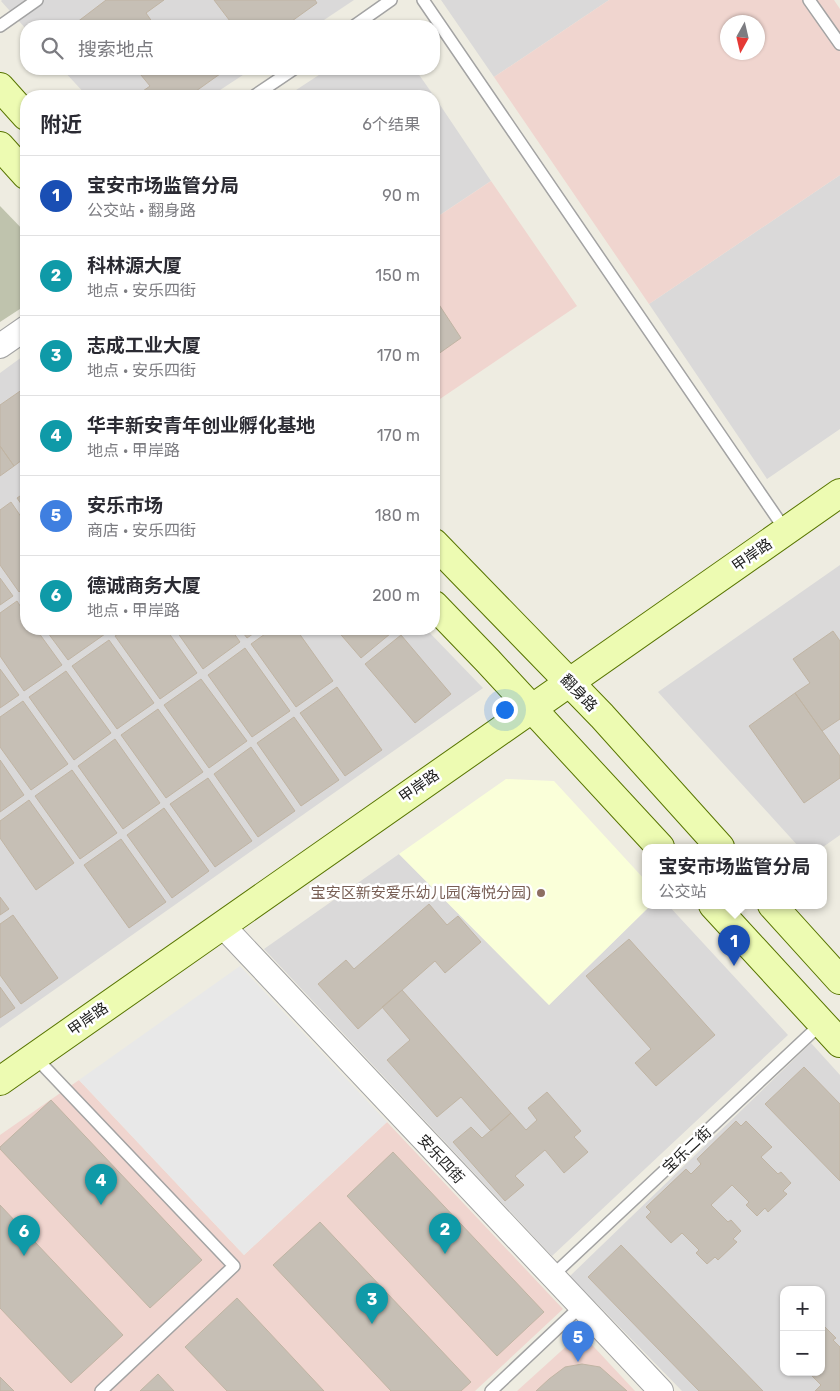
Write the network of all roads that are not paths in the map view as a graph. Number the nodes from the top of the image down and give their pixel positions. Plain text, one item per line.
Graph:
1 (37, 0) edge
2 (391, 0) edge
3 (424, 0) edge
4 (809, 0) edge
5 (363, 20) edge
6 (438, 20) edge
7 (440, 23) edge
8 (0, 26) edge
9 (840, 44) edge
10 (285, 75) edge
11 (0, 87) edge
12 (263, 90) edge
13 (20, 109) edge
14 (0, 146) edge
15 (20, 168) edge
16 (20, 332) edge
17 (0, 346) edge
18 (840, 492) edge
19 (786, 531) junction
20 (440, 549) edge
21 (440, 611) edge
22 (568, 682) junction
23 (531, 708) junction
24 (657, 844) edge
25 (717, 844) edge
26 (717, 909) edge
27 (776, 909) edge
28 (222, 925) junction
29 (840, 980) edge
30 (831, 1033) edge
31 (35, 1057) junction
32 (0, 1082) edge
33 (552, 1276) junction
34 (580, 1306) junction
35 (101, 1391) edge
36 (491, 1391) edge
37 (661, 1391) edge

1 - 8 lane
2 - 5 lane
3 - 6 lane
4 - 9 lane
7 - 19 lane
10 - 12 lane
11 - 13 main road
14 - 15 main road
16 - 17 street
18 - 19 main road, 甲岸路
19 - 22 main road, 甲岸路
20 - 22 main road, 翻身路
21 - 23 main road
22 - 23 main road, 甲岸路
22 - 25 main road, 翻身路
23 - 24 main road
23 - 28 main road, 甲岸路
26 - 30 main road
27 - 29 main road
28 - 31 main road, 甲岸路
28 - 33 street, 安乐四街
30 - 33 lane, 宝乐二街
31 - 32 main road, 甲岸路
31 - 35 lane
33 - 34 street, 安乐四街
34 - 36 lane
34 - 37 street, 安乐四街

